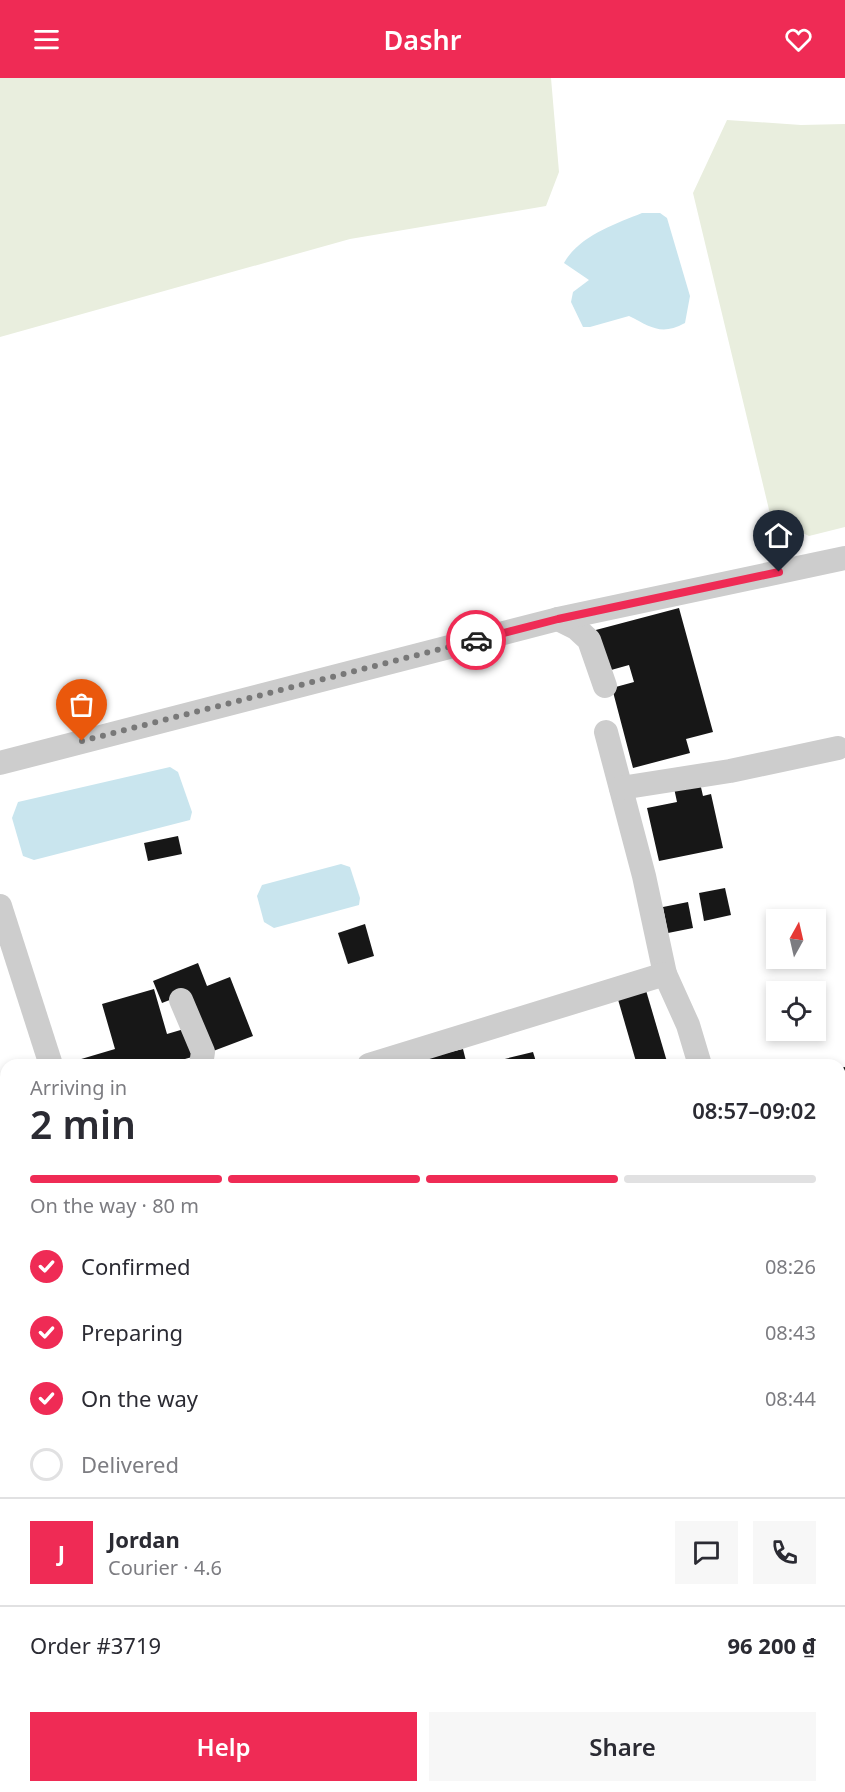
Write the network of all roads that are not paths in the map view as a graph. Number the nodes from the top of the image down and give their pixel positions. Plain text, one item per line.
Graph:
1 (845, 558) edge
2 (558, 619) junction
3 (605, 686) dead end
4 (606, 732) dead end
5 (838, 748) dead end
6 (0, 763) edge
7 (621, 789) junction
8 (0, 906) edge
9 (665, 974) junction
10 (181, 1000) dead end
11 (49, 1059) edge
12 (202, 1059) edge
13 (389, 1059) edge
14 (698, 1059) edge

1 - 2 street
2 - 3 street
2 - 6 street
4 - 7 street
5 - 7 street
7 - 9 street
8 - 11 street
9 - 13 street
9 - 14 street
10 - 12 street

